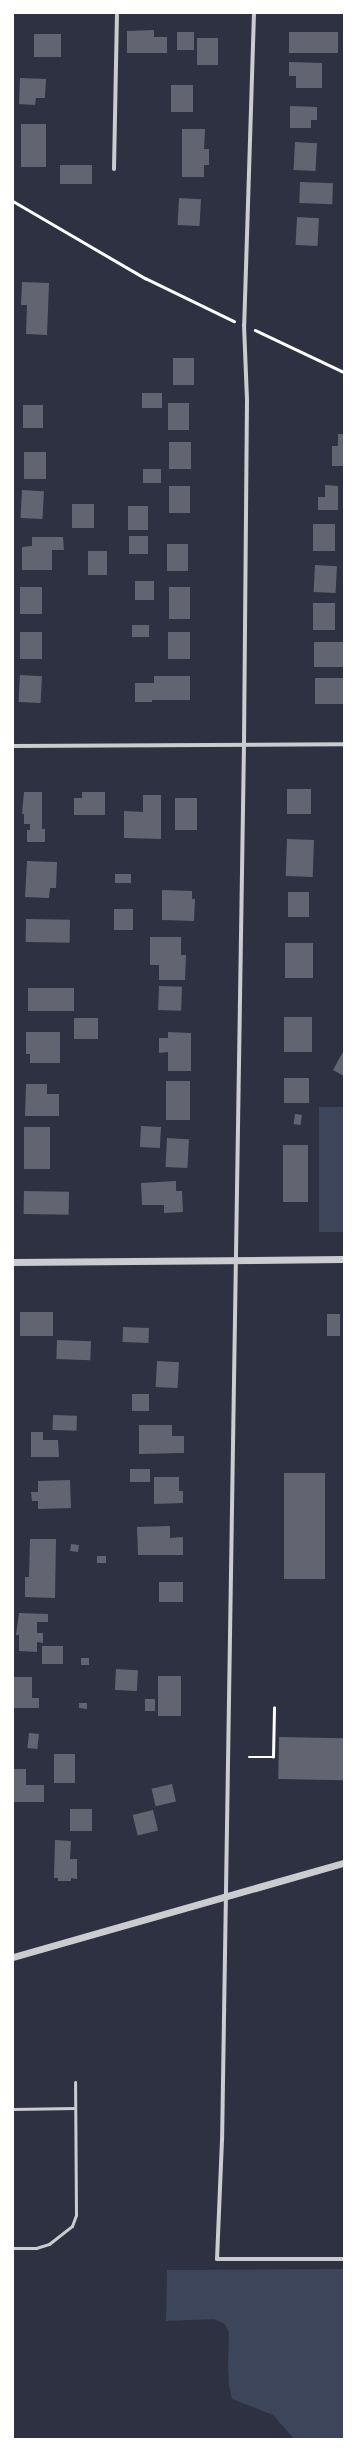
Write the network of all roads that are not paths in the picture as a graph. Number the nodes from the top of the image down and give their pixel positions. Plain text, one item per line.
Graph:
1 (117, 13) edge
2 (254, 13) edge
3 (114, 169) dead end
4 (244, 744) junction
5 (344, 744) edge
6 (13, 746) edge
7 (344, 1259) edge
8 (235, 1261) junction
9 (13, 1262) edge
10 (344, 1863) edge
11 (226, 1896) junction
12 (13, 1957) edge
13 (75, 2082) dead end
14 (75, 2108) junction
15 (13, 2109) edge
16 (13, 2248) edge
17 (344, 2259) edge

1 - 3 street
2 - 4 street
4 - 5 street
4 - 6 street
4 - 8 street
7 - 8 street
8 - 9 street
8 - 11 street
10 - 11 street
11 - 12 street
11 - 17 street
13 - 14 lane
14 - 15 lane
14 - 16 lane

